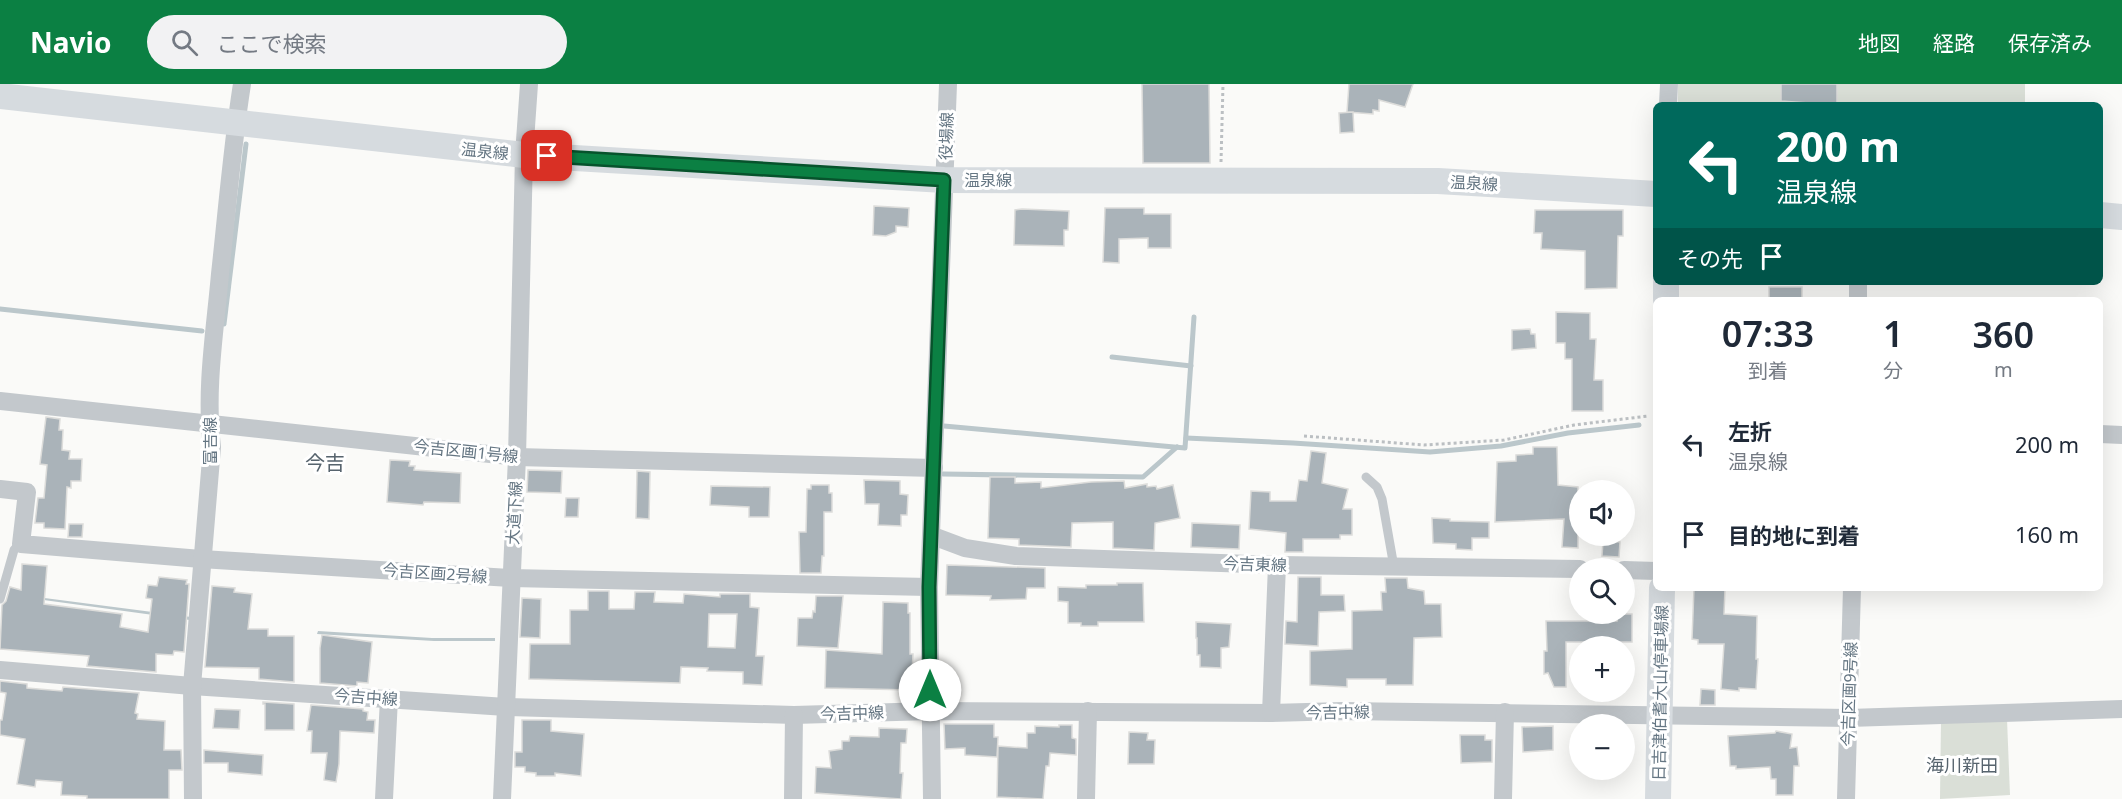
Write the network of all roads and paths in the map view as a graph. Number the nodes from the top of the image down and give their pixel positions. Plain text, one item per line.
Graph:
1 (242, 84) edge
2 (529, 84) edge
3 (948, 84) edge
4 (1223, 84) edge
5 (1669, 84) edge
6 (0, 96) edge
7 (1668, 102) edge
8 (236, 123) junction
9 (524, 155) junction
10 (1221, 169) dead end
11 (944, 180) junction
12 (1653, 194) edge
13 (2103, 215) edge
14 (2122, 217) edge
15 (0, 402) edge
16 (1648, 416) dead end
17 (210, 424) junction
18 (2103, 434) edge
19 (2122, 435) edge
20 (1304, 436) dead end
21 (517, 457) junction
22 (934, 468) junction
23 (1366, 477) dead end
24 (0, 489) edge
25 (933, 536) junction
26 (21, 542) junction
27 (201, 559) junction
28 (1277, 565) junction
29 (1394, 567) junction
30 (1569, 570) edge
31 (1635, 570) edge
32 (1653, 571) edge
33 (511, 578) junction
34 (929, 587) junction
35 (1662, 591) edge
36 (1852, 591) edge
37 (0, 599) edge
38 (0, 670) edge
39 (192, 686) junction
40 (389, 698) junction
41 (506, 707) junction
42 (2122, 709) edge
43 (930, 711) junction
44 (1088, 711) junction
45 (1505, 712) junction
46 (1271, 713) junction
47 (794, 715) junction
48 (1659, 716) junction
49 (1849, 717) junction
50 (193, 799) edge
51 (384, 799) edge
52 (502, 799) edge
53 (793, 799) edge
54 (932, 799) edge
55 (1086, 799) edge
56 (1503, 799) edge
57 (1658, 799) edge
58 (1846, 799) edge

1 - 8 street, 富吉線
2 - 9 street, 大道下線
3 - 11 street, 役場線
4 - 10 path
5 - 7 street
6 - 8 street, 温泉線
8 - 9 street, 温泉線
8 - 17 street, 富吉線
9 - 11 street, 温泉線
9 - 21 street, 大道下線
11 - 12 street, 温泉線
11 - 22 street, 役場線
13 - 14 street
15 - 17 street, 今吉区画1号線
16 - 20 path
17 - 21 street, 今吉区画1号線
17 - 27 street, 富吉線
18 - 19 street
21 - 22 street, 今吉区画1号線
21 - 33 street, 大道下線
22 - 25 street, 役場線
23 - 29 lane
24 - 26 street
25 - 28 street, 今吉東線
25 - 34 street, 役場線
26 - 27 street, 今吉区画2号線
26 - 37 lane
27 - 33 street, 今吉区画2号線
27 - 39 street, 富吉線
28 - 29 street, 今吉東線
28 - 46 street
29 - 30 street, 今吉東線
31 - 32 street
33 - 34 street, 今吉区画2号線
33 - 41 street, 大道下線
34 - 43 street, 役場線
35 - 48 street, 日吉津伯耆大山停車場線
36 - 49 street, 今吉区画9号線
38 - 39 street, 今吉中線
39 - 40 street, 今吉中線
39 - 50 street, 富吉線
40 - 41 street, 今吉中線
40 - 51 street
41 - 47 street, 今吉中線
41 - 52 street, 大道下線
42 - 49 street, 今吉中線
43 - 44 street, 今吉中線
43 - 47 street, 今吉中線
43 - 54 street, 役場線
44 - 46 street, 今吉中線
44 - 55 street
45 - 46 street, 今吉中線
45 - 48 street, 今吉中線
45 - 56 street
47 - 53 street
48 - 49 street, 今吉中線
48 - 57 street, 日吉津伯耆大山停車場線
49 - 58 street, 今吉区画9号線

